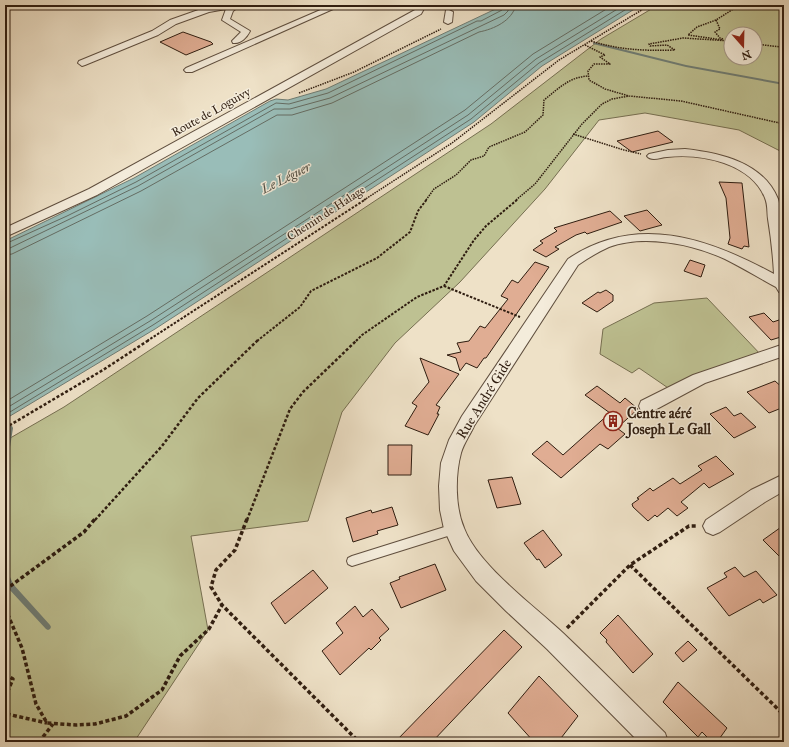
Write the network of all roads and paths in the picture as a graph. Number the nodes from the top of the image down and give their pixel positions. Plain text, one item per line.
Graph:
1 (236, 5) edge
2 (338, 5) edge
3 (422, 5) edge
4 (650, 5) edge
5 (750, 5) edge
6 (449, 12) dead end
7 (716, 20) junction
8 (448, 22) joint
9 (723, 39) edge
10 (723, 40) edge
11 (236, 41) dead end
12 (591, 41) junction
13 (723, 42) edge
14 (586, 44) junction
15 (763, 45) edge
16 (781, 47) junction
17 (784, 47) edge
18 (784, 51) edge
19 (82, 63) dead end
20 (189, 70) dead end
21 (588, 76) junction
22 (296, 94) dead end
23 (629, 96) junction
24 (784, 124) edge
25 (573, 134) junction
26 (653, 156) joint
27 (5, 233) edge
28 (444, 286) junction
29 (783, 287) edge
30 (534, 322) junction
31 (784, 350) edge
32 (646, 406) dead end
33 (5, 428) edge
34 (784, 482) edge
35 (713, 526) joint
36 (454, 529) junction
37 (352, 561) dead end
38 (630, 565) junction
39 (5, 590) edge
40 (222, 605) junction
41 (5, 608) edge
42 (554, 641) junction
43 (5, 674) edge
44 (784, 715) edge
45 (47, 723) junction
46 (53, 724) junction
47 (784, 736) edge
48 (39, 742) edge
49 (360, 742) edge
50 (656, 742) edge
51 (780, 742) edge

1 - 11 street
1 - 19 street
2 - 20 street
3 - 27 street, Route de Loguivy
4 - 12 path, Chemin de Halage
5 - 7 path
6 - 8 street
7 - 9 path
7 - 10 path
8 - 22 path
12 - 13 path
12 - 14 path, Chemin de Halage
14 - 21 path
14 - 33 path, Chemin de Halage
15 - 16 path
16 - 17 path
16 - 18 path
21 - 23 path
21 - 39 path
23 - 24 path
23 - 25 path
25 - 26 path
25 - 28 path
26 - 29 street
28 - 30 path
28 - 40 path
29 - 30 street, Rue André Gide
30 - 36 street, Rue André Gide
31 - 32 street
34 - 35 street
35 - 38 path
36 - 37 lane
36 - 42 street, Rue André Gide
38 - 42 path
38 - 44 path
40 - 46 path
40 - 49 path
41 - 45 path
42 - 50 street, Rue André Gide
43 - 45 path
45 - 46 path
46 - 48 path
47 - 51 path

